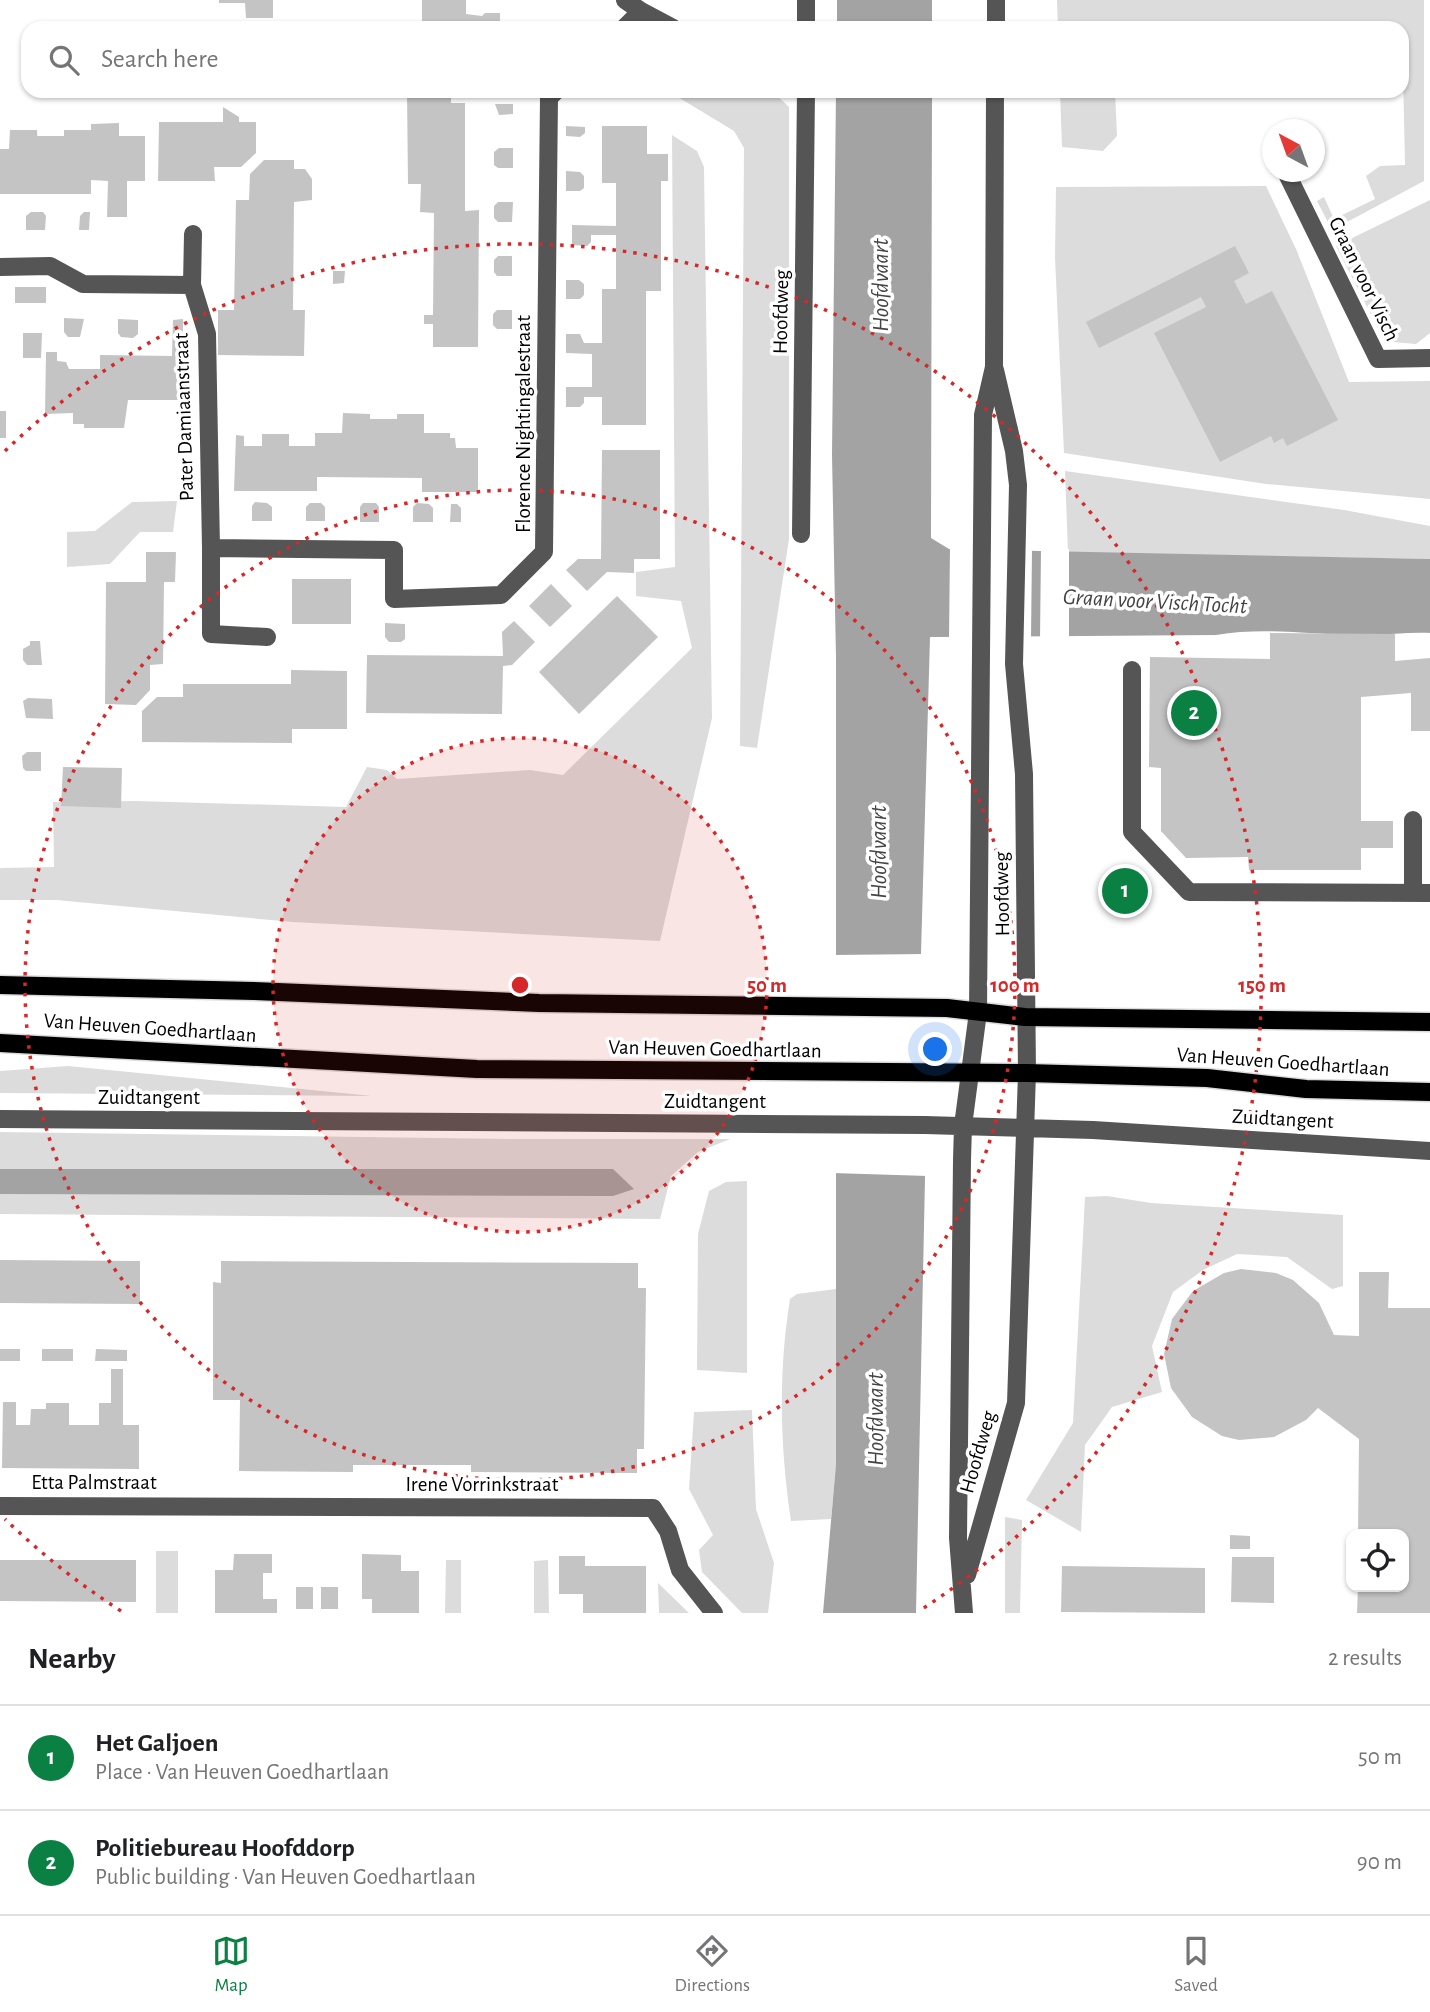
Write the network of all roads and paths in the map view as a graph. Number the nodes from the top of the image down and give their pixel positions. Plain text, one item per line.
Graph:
1 (625, 0) edge
2 (806, 0) edge
3 (996, 0) edge
4 (641, 11) junction
5 (631, 21) edge
6 (660, 21) edge
7 (806, 21) edge
8 (996, 21) edge
9 (549, 98) edge
10 (806, 98) edge
11 (995, 98) edge
12 (1291, 182) edge
13 (193, 234) dead end
14 (0, 267) edge
15 (192, 285) junction
16 (1430, 358) edge
17 (994, 367) junction
18 (801, 534) dead end
19 (211, 548) junction
20 (267, 637) dead end
21 (1132, 670) dead end
22 (1413, 820) dead end
23 (1421, 893) edge
24 (0, 985) edge
25 (978, 1012) junction
26 (1025, 1017) junction
27 (1430, 1023) edge
28 (0, 1043) edge
29 (971, 1073) junction
30 (1027, 1073) junction
31 (1430, 1092) edge
32 (0, 1119) edge
33 (955, 1126) junction
34 (1024, 1128) junction
35 (1430, 1150) edge
36 (188, 1505) joint
37 (0, 1506) edge
38 (964, 1585) junction
39 (714, 1613) edge
40 (964, 1613) edge

1 - 4 street
2 - 7 street
3 - 8 street
4 - 5 street
4 - 6 street
9 - 19 street, Florence Nightingalestraat
10 - 18 street, Hoofdweg
11 - 17 street, Hoofdweg
12 - 16 street, Graan voor Visch
13 - 15 street, Pater Damiaanstraat
14 - 15 street
15 - 19 street, Pater Damiaanstraat
17 - 25 street, Hoofdweg
17 - 26 street, Hoofdweg
19 - 20 street
21 - 23 street
22 - 23 street
24 - 25 main road, Van Heuven Goedhartlaan
25 - 26 main road, Van Heuven Goedhartlaan
25 - 29 street, Hoofdweg
26 - 27 main road, Van Heuven Goedhartlaan
26 - 30 street, Hoofdweg
28 - 29 main road, Van Heuven Goedhartlaan
29 - 30 main road, Van Heuven Goedhartlaan
29 - 33 street, Hoofdweg
30 - 31 main road, Van Heuven Goedhartlaan
30 - 34 street, Hoofdweg
32 - 33 street, Zuidtangent
33 - 34 street, Zuidtangent
33 - 38 street, Hoofdweg
34 - 35 street, Zuidtangent
34 - 38 street, Hoofdweg
36 - 37 street, Etta Palmstraat
36 - 39 street, Irene Vorrinkstraat
38 - 40 street, Hoofdweg

